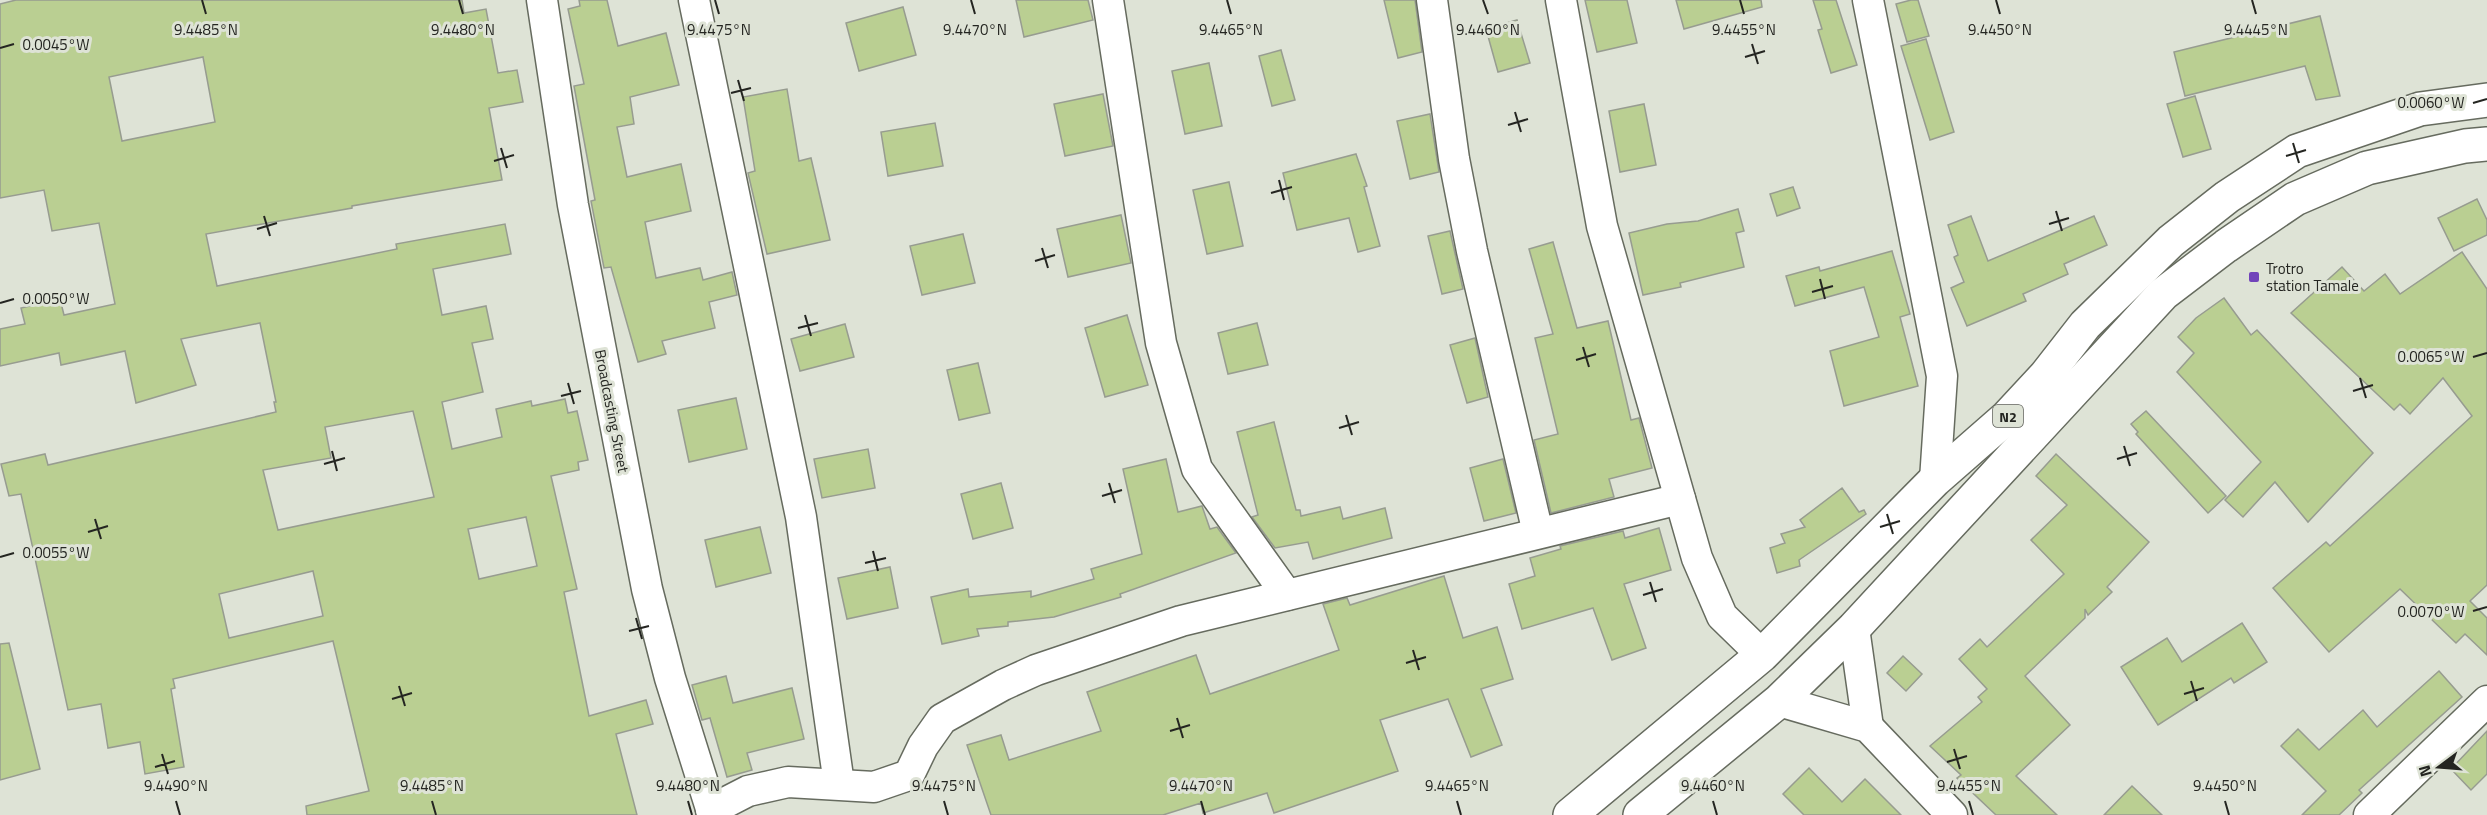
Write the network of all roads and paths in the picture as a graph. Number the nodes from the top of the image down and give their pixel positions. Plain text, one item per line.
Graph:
1 (542, 0) edge
2 (694, 0) edge
3 (1108, 0) edge
4 (1432, 0) edge
5 (1561, 0) edge
6 (1868, 0) edge
7 (2487, 100) edge
8 (2487, 144) edge
9 (1935, 480) junction
10 (1680, 499) junction
11 (1538, 533) junction
12 (1287, 595) junction
13 (1854, 628) junction
14 (1762, 655) junction
15 (1785, 694) junction
16 (2487, 701) edge
17 (1868, 727) junction
18 (840, 784) junction
19 (712, 812) edge
20 (1570, 815) edge
21 (1640, 815) edge
22 (1952, 815) edge
23 (2369, 815) edge

1 - 19 street, Broadcasting Street
2 - 18 street
3 - 12 street
4 - 11 street
5 - 10 street
6 - 9 street
7 - 9 highway, N2
8 - 13 highway, N2
9 - 14 highway, N2
10 - 11 street
10 - 14 street
11 - 12 street
12 - 18 street
13 - 15 highway, N2
13 - 17 street
14 - 15 highway
14 - 20 highway, N2
15 - 17 street
15 - 21 highway, N2
16 - 23 street
17 - 22 street
18 - 19 street

